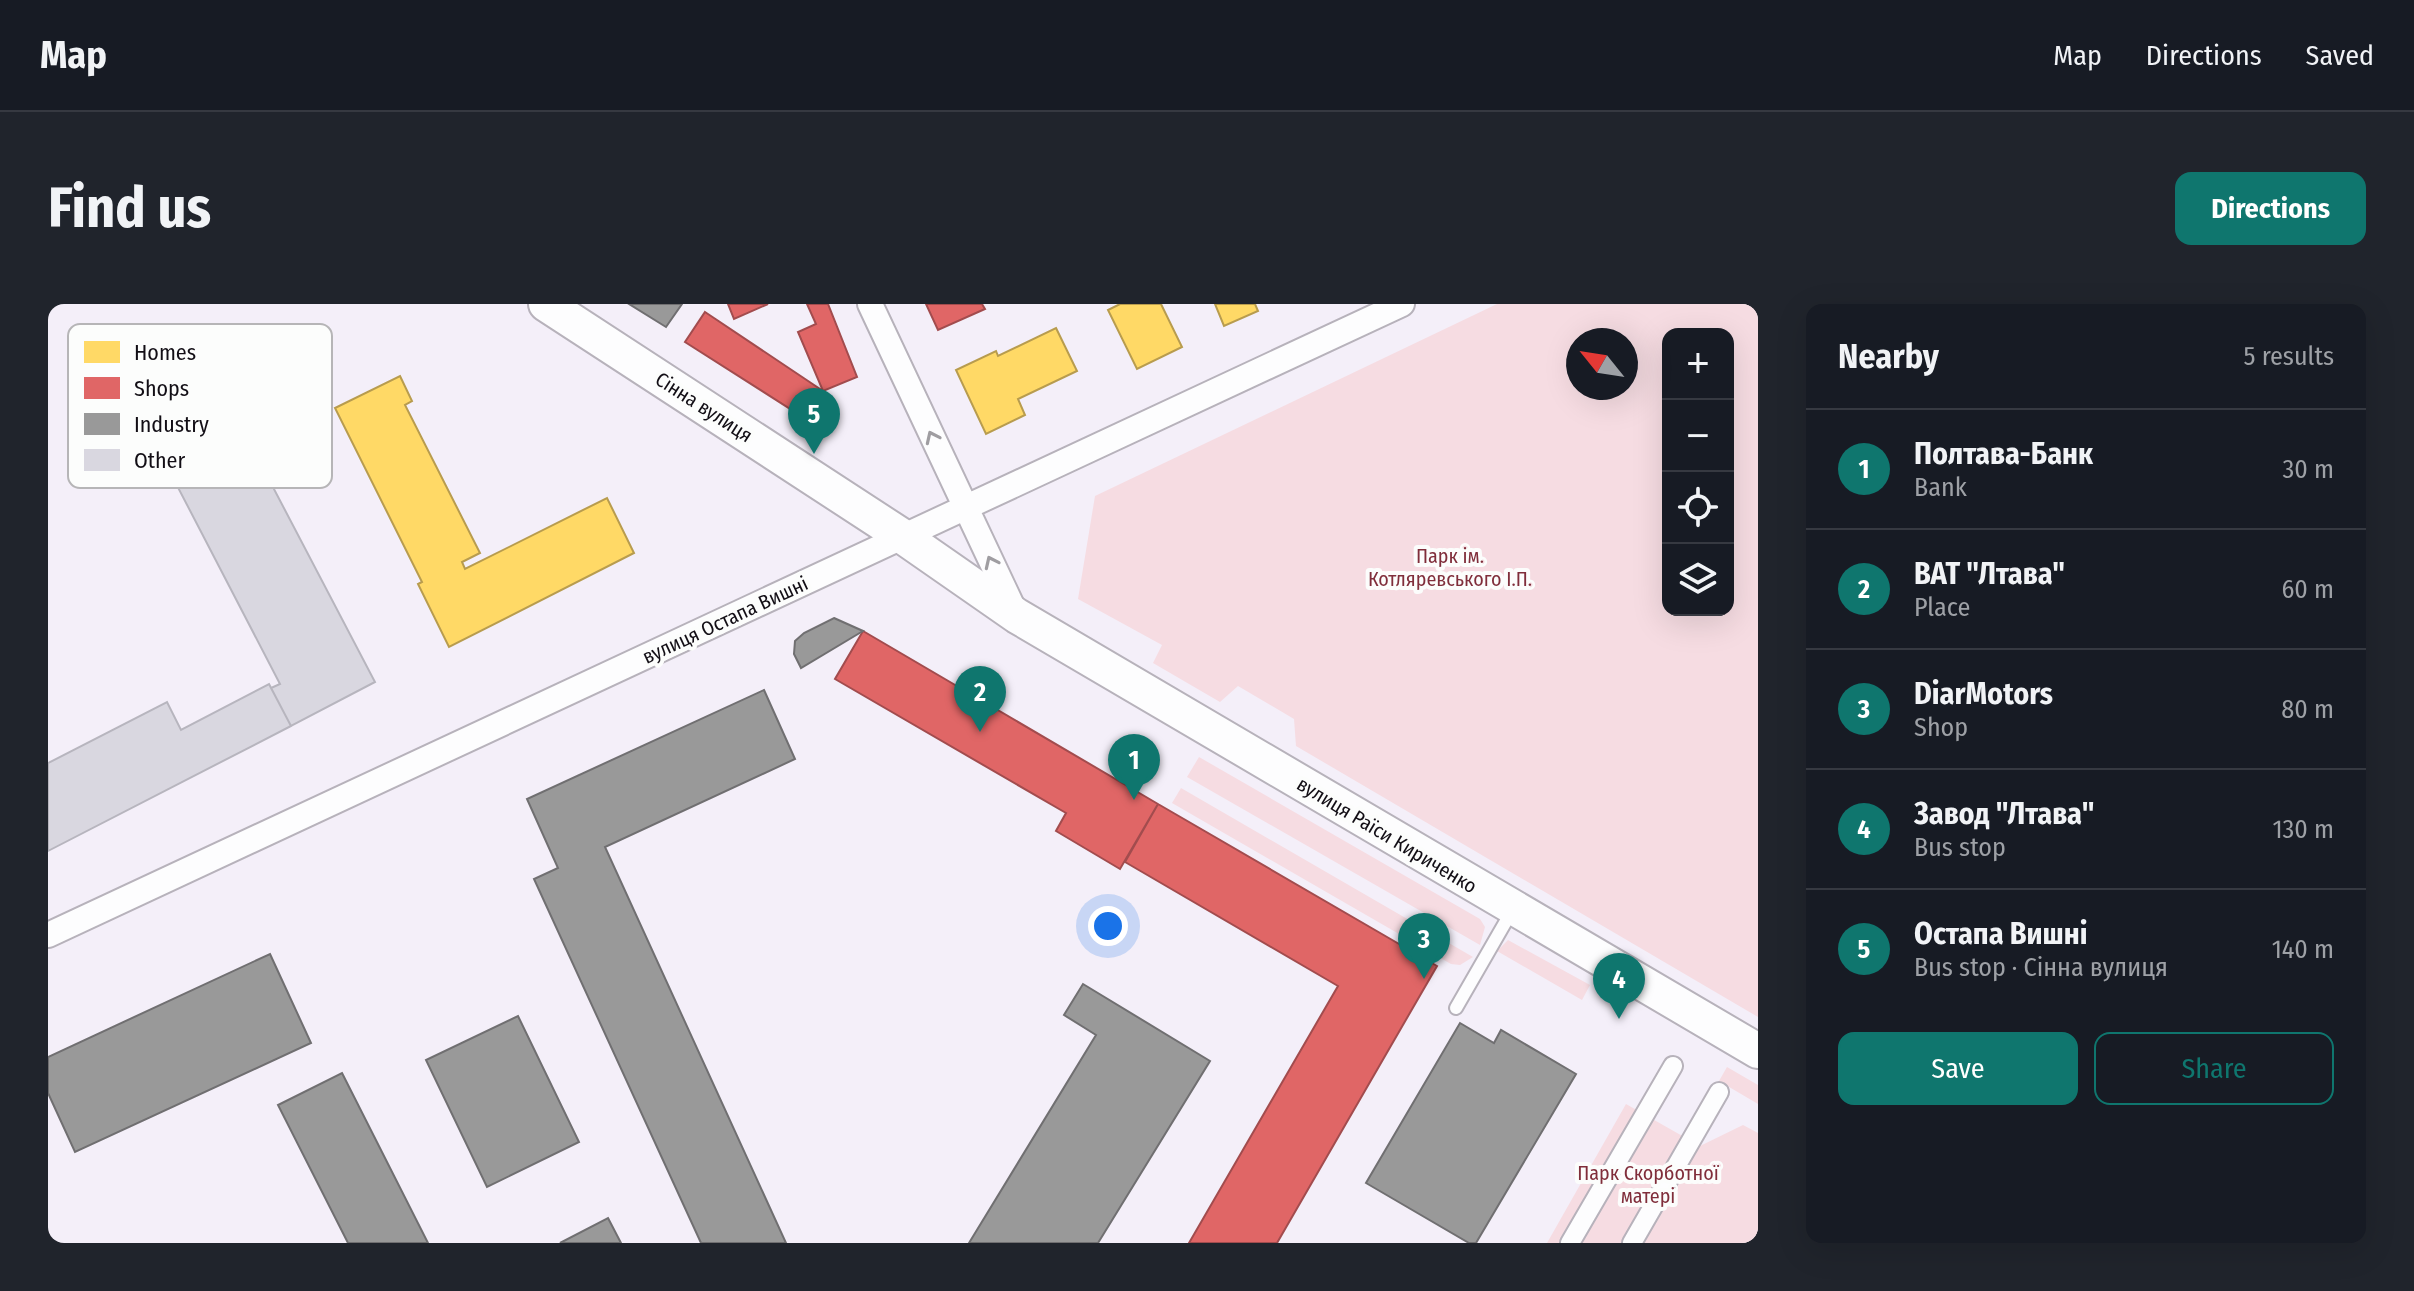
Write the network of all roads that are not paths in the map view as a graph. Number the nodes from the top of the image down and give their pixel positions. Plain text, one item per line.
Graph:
1 (546, 304) edge
2 (870, 304) edge
3 (1402, 304) edge
4 (965, 508) junction
5 (902, 536) junction
6 (1017, 616) junction
7 (1513, 909) junction
8 (48, 935) edge
9 (1456, 1008) dead end
10 (1758, 1051) edge
11 (1673, 1066) dead end
12 (1719, 1092) dead end
13 (1570, 1243) edge
14 (1632, 1243) edge

1 - 5 main road, Сінна вулиця
4 -> 2 street
3 - 4 street, вулиця Остапа Вишні
4 - 5 street, вулиця Остапа Вишні
6 -> 4 street
5 - 6 main road, вулиця Раїси Кириченко
5 - 8 street, вулиця Остапа Вишні
6 - 7 main road, вулиця Раїси Кириченко
7 - 9 lane
7 - 10 main road, вулиця Раїси Кириченко
11 - 13 street
12 - 14 street

